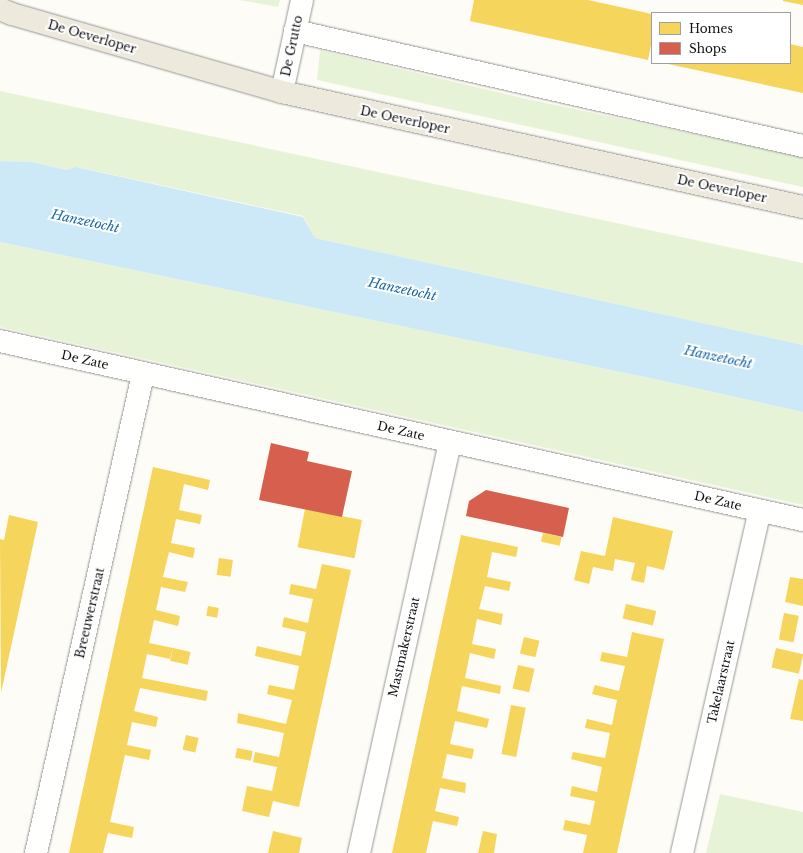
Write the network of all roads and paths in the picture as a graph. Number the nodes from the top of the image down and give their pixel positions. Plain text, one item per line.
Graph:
1 (302, 0) edge
2 (4, 13) edge
3 (296, 31) junction
4 (282, 92) junction
5 (803, 146) edge
6 (803, 207) edge
7 (0, 341) edge
8 (143, 373) junction
9 (450, 442) junction
10 (760, 511) junction
11 (803, 520) edge
12 (36, 853) edge
13 (359, 853) edge
14 (682, 853) edge

1 - 3 street, De Grutto
2 - 4 main road, De Oeverloper
3 - 4 street, De Grutto
3 - 5 street
4 - 6 main road, De Oeverloper
7 - 8 street, De Zate
8 - 9 street, De Zate
8 - 12 street, Breeuwerstraat
9 - 10 street, De Zate
9 - 13 street, Mastmakerstraat
10 - 11 street, De Zate
10 - 14 street, Takelaarstraat

